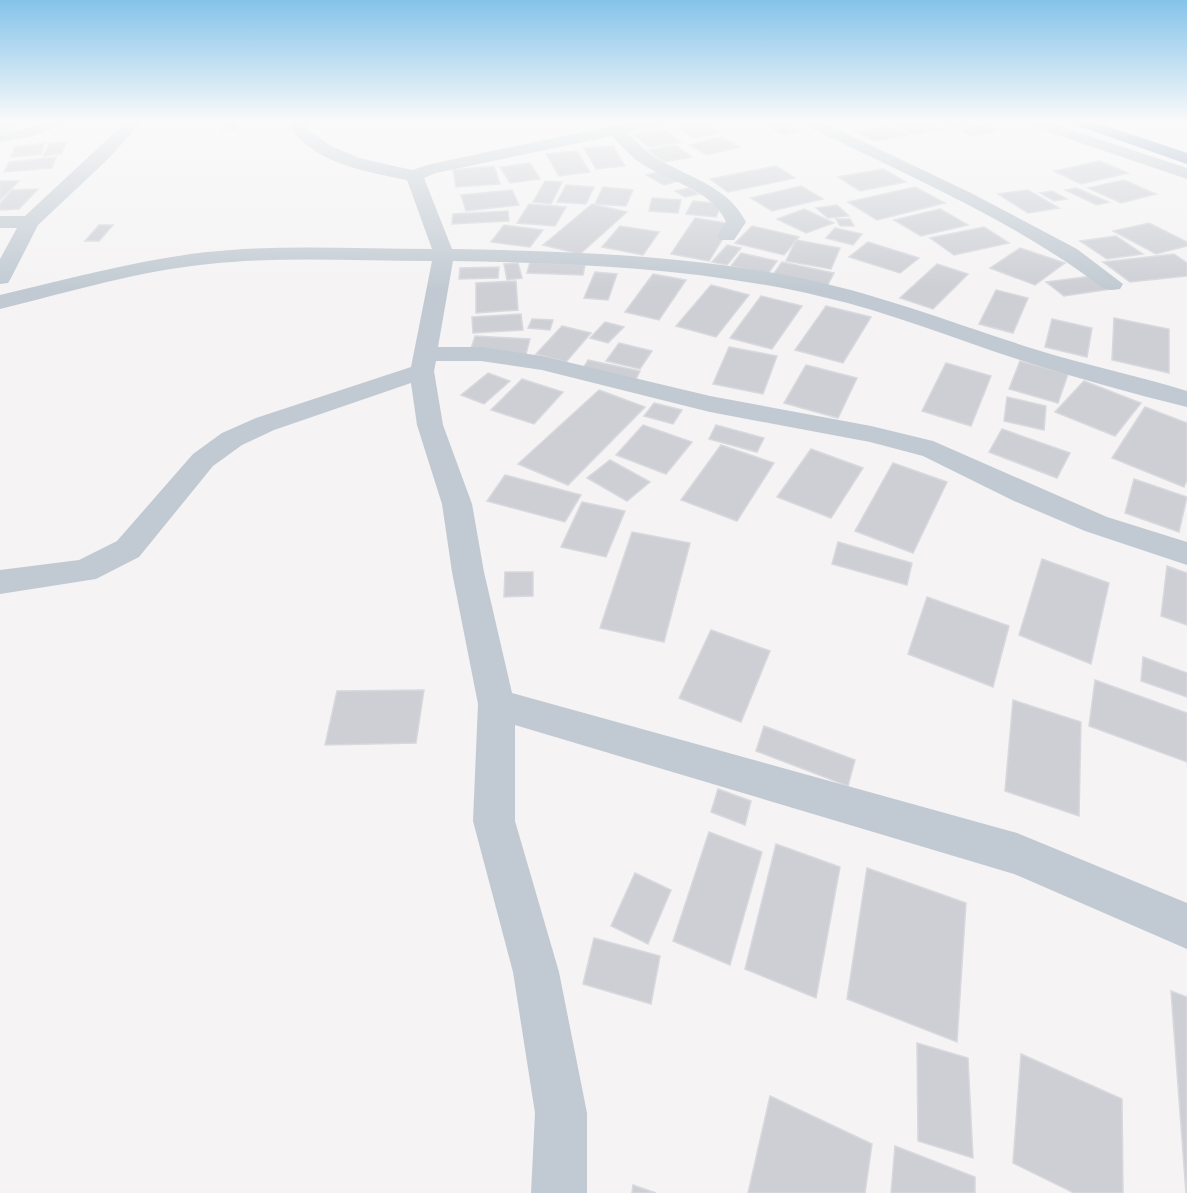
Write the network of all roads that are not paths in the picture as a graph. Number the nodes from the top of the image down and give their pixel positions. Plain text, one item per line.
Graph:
1 (76, 178) edge
2 (415, 178) edge
3 (680, 178) edge
4 (925, 178) edge
5 (0, 222) edge
6 (30, 222) junction
7 (727, 236) dead end
8 (444, 255) junction
9 (0, 278) edge
10 (1112, 284) dead end
11 (0, 302) edge
12 (423, 362) junction
13 (1187, 399) edge
14 (1187, 554) edge
15 (0, 582) edge
16 (496, 704) junction
17 (1187, 926) edge
18 (559, 1193) edge

1 - 6 street
2 - 8 street
3 - 7 street
4 - 10 street
5 - 6 street
6 - 9 street
8 - 11 street
8 - 12 street
8 - 13 street
12 - 14 street
12 - 15 street
12 - 16 street
16 - 17 street
16 - 18 street

